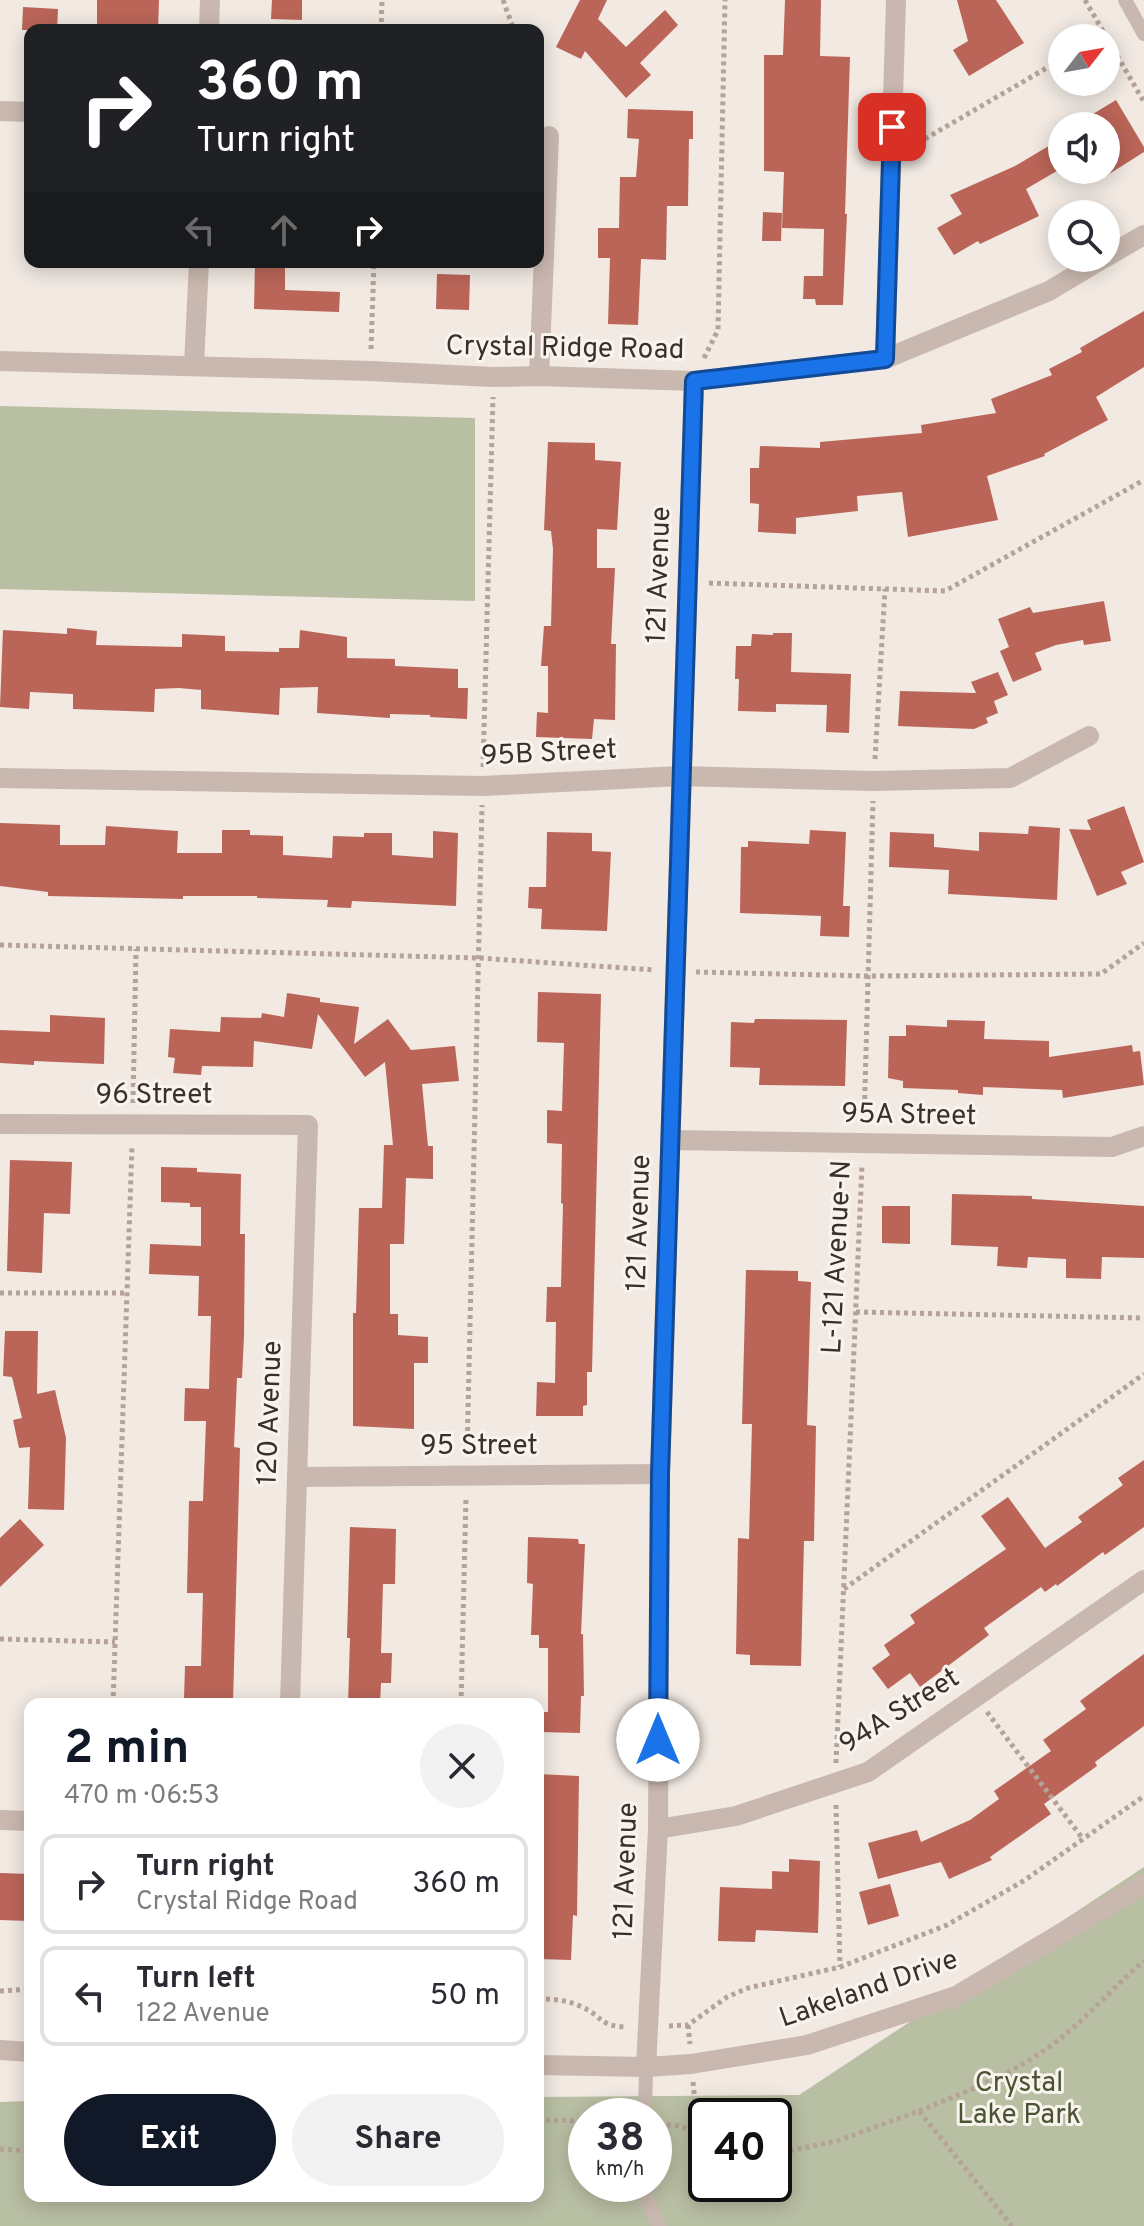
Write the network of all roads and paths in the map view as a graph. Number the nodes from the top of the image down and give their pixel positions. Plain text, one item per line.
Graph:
1 (210, 0) edge
2 (382, 0) edge
3 (503, 0) edge
4 (725, 0) edge
5 (896, 0) edge
6 (1085, 0) edge
7 (1125, 0) edge
8 (209, 24) edge
9 (381, 24) edge
10 (512, 24) edge
11 (1099, 24) edge
12 (1144, 34) edge
13 (1120, 60) edge
14 (1048, 67) edge
15 (1144, 102) edge
16 (0, 111) edge
17 (24, 112) edge
18 (549, 136) dead end
19 (891, 159) junction
20 (1144, 235) edge
21 (1120, 249) edge
22 (544, 256) edge
23 (199, 268) edge
24 (374, 268) edge
25 (544, 268) edge
26 (1081, 272) edge
27 (885, 359) junction
28 (0, 361) edge
29 (194, 365) junction
30 (371, 371) junction
31 (539, 376) junction
32 (493, 377) junction
33 (694, 381) junction
34 (1144, 480) edge
35 (688, 583) junction
36 (885, 589) junction
37 (1089, 736) dead end
38 (680, 776) junction
39 (0, 778) edge
40 (873, 781) junction
41 (483, 786) junction
42 (1144, 943) edge
43 (0, 945) edge
44 (136, 949) junction
45 (479, 958) junction
46 (675, 972) junction
47 (868, 976) junction
48 (0, 1124) edge
49 (132, 1124) junction
50 (308, 1125) joint
51 (1144, 1136) edge
52 (671, 1140) junction
53 (863, 1144) junction
54 (0, 1293) edge
55 (127, 1293) junction
56 (856, 1312) junction
57 (1144, 1318) edge
58 (1144, 1374) edge
59 (660, 1474) junction
60 (467, 1476) junction
61 (297, 1477) junction
62 (1144, 1580) edge
63 (844, 1589) junction
64 (0, 1639) edge
65 (115, 1642) junction
66 (976, 1697) junction
67 (113, 1698) edge
68 (290, 1698) edge
69 (461, 1698) edge
70 (835, 1783) junction
71 (1144, 1796) edge
72 (0, 1820) edge
73 (24, 1821) edge
74 (658, 1829) junction
75 (1083, 1839) junction
76 (1144, 1884) edge
77 (1144, 1961) edge
78 (840, 1967) junction
79 (24, 1989) edge
80 (0, 1991) edge
81 (544, 1999) edge
82 (649, 2027) junction
83 (0, 2050) edge
84 (24, 2052) edge
85 (544, 2065) edge
86 (646, 2067) junction
87 (645, 2098) edge
88 (919, 2111) junction
89 (544, 2120) edge
90 (568, 2121) edge
91 (0, 2149) edge
92 (792, 2150) edge
93 (24, 2151) edge
94 (648, 2202) edge
95 (660, 2226) edge
96 (1012, 2226) edge

1 - 8 street
2 - 9 path
3 - 10 path
4 - 33 path
5 - 19 street
6 - 11 path
7 - 12 lane
13 - 15 path
14 - 19 path
16 - 17 street
18 - 22 street
19 - 27 street
20 - 21 street, Crystal Ridge Road
23 - 29 street
24 - 30 path
25 - 31 street
26 - 27 street, Crystal Ridge Road
27 - 33 street, Crystal Ridge Road
28 - 29 street, Crystal Ridge Road
29 - 30 street, Crystal Ridge Road
30 - 32 street, Crystal Ridge Road
31 - 32 street, Crystal Ridge Road
31 - 33 street, Crystal Ridge Road
32 - 41 path
33 - 35 street, 121 Avenue
34 - 36 path
35 - 36 path
35 - 38 street, 121 Avenue
36 - 40 path, L-121 Avenue-N
37 - 40 street, 95B Street
38 - 40 street, 95B Street
38 - 41 street, 95B Street
38 - 46 street, 121 Avenue
39 - 41 street, 95B Street
40 - 47 path, L-121 Avenue-N
41 - 45 path
42 - 47 path
43 - 44 path
44 - 45 path
44 - 49 path
45 - 46 path
45 - 60 path
46 - 47 path
46 - 52 street, 121 Avenue
47 - 53 path, L-121 Avenue-N
48 - 49 street, 96 Street
49 - 50 street, 96 Street
49 - 55 path
50 - 61 street, 120 Avenue
51 - 53 street, 95A Street
52 - 53 street, 95A Street
52 - 59 street, 121 Avenue
53 - 56 path, L-121 Avenue-N
54 - 55 path
55 - 65 path
56 - 57 path
56 - 63 path, L-121 Avenue-N
58 - 63 path
59 - 60 street, 95 Street
59 - 74 street, 121 Avenue
60 - 61 street, 95 Street
60 - 69 path
61 - 68 street, 120 Avenue
62 - 66 street, 94A Street
63 - 70 path, L-121 Avenue-N
64 - 65 path
65 - 67 path
66 - 70 street, 94A Street
66 - 75 path
70 - 74 street, 94A Street
70 - 78 path, L-121 Avenue-N
71 - 75 path
72 - 73 street
74 - 82 street, 121 Avenue
75 - 78 path
76 - 86 street, Lakeland Drive
77 - 88 path
78 - 82 path
79 - 80 path
81 - 82 path
82 - 86 street, 121 Avenue
83 - 84 street
85 - 86 street, Lakeland Drive
86 - 87 lane
88 - 92 path
88 - 96 path
89 - 90 path
91 - 93 path
94 - 95 lane

